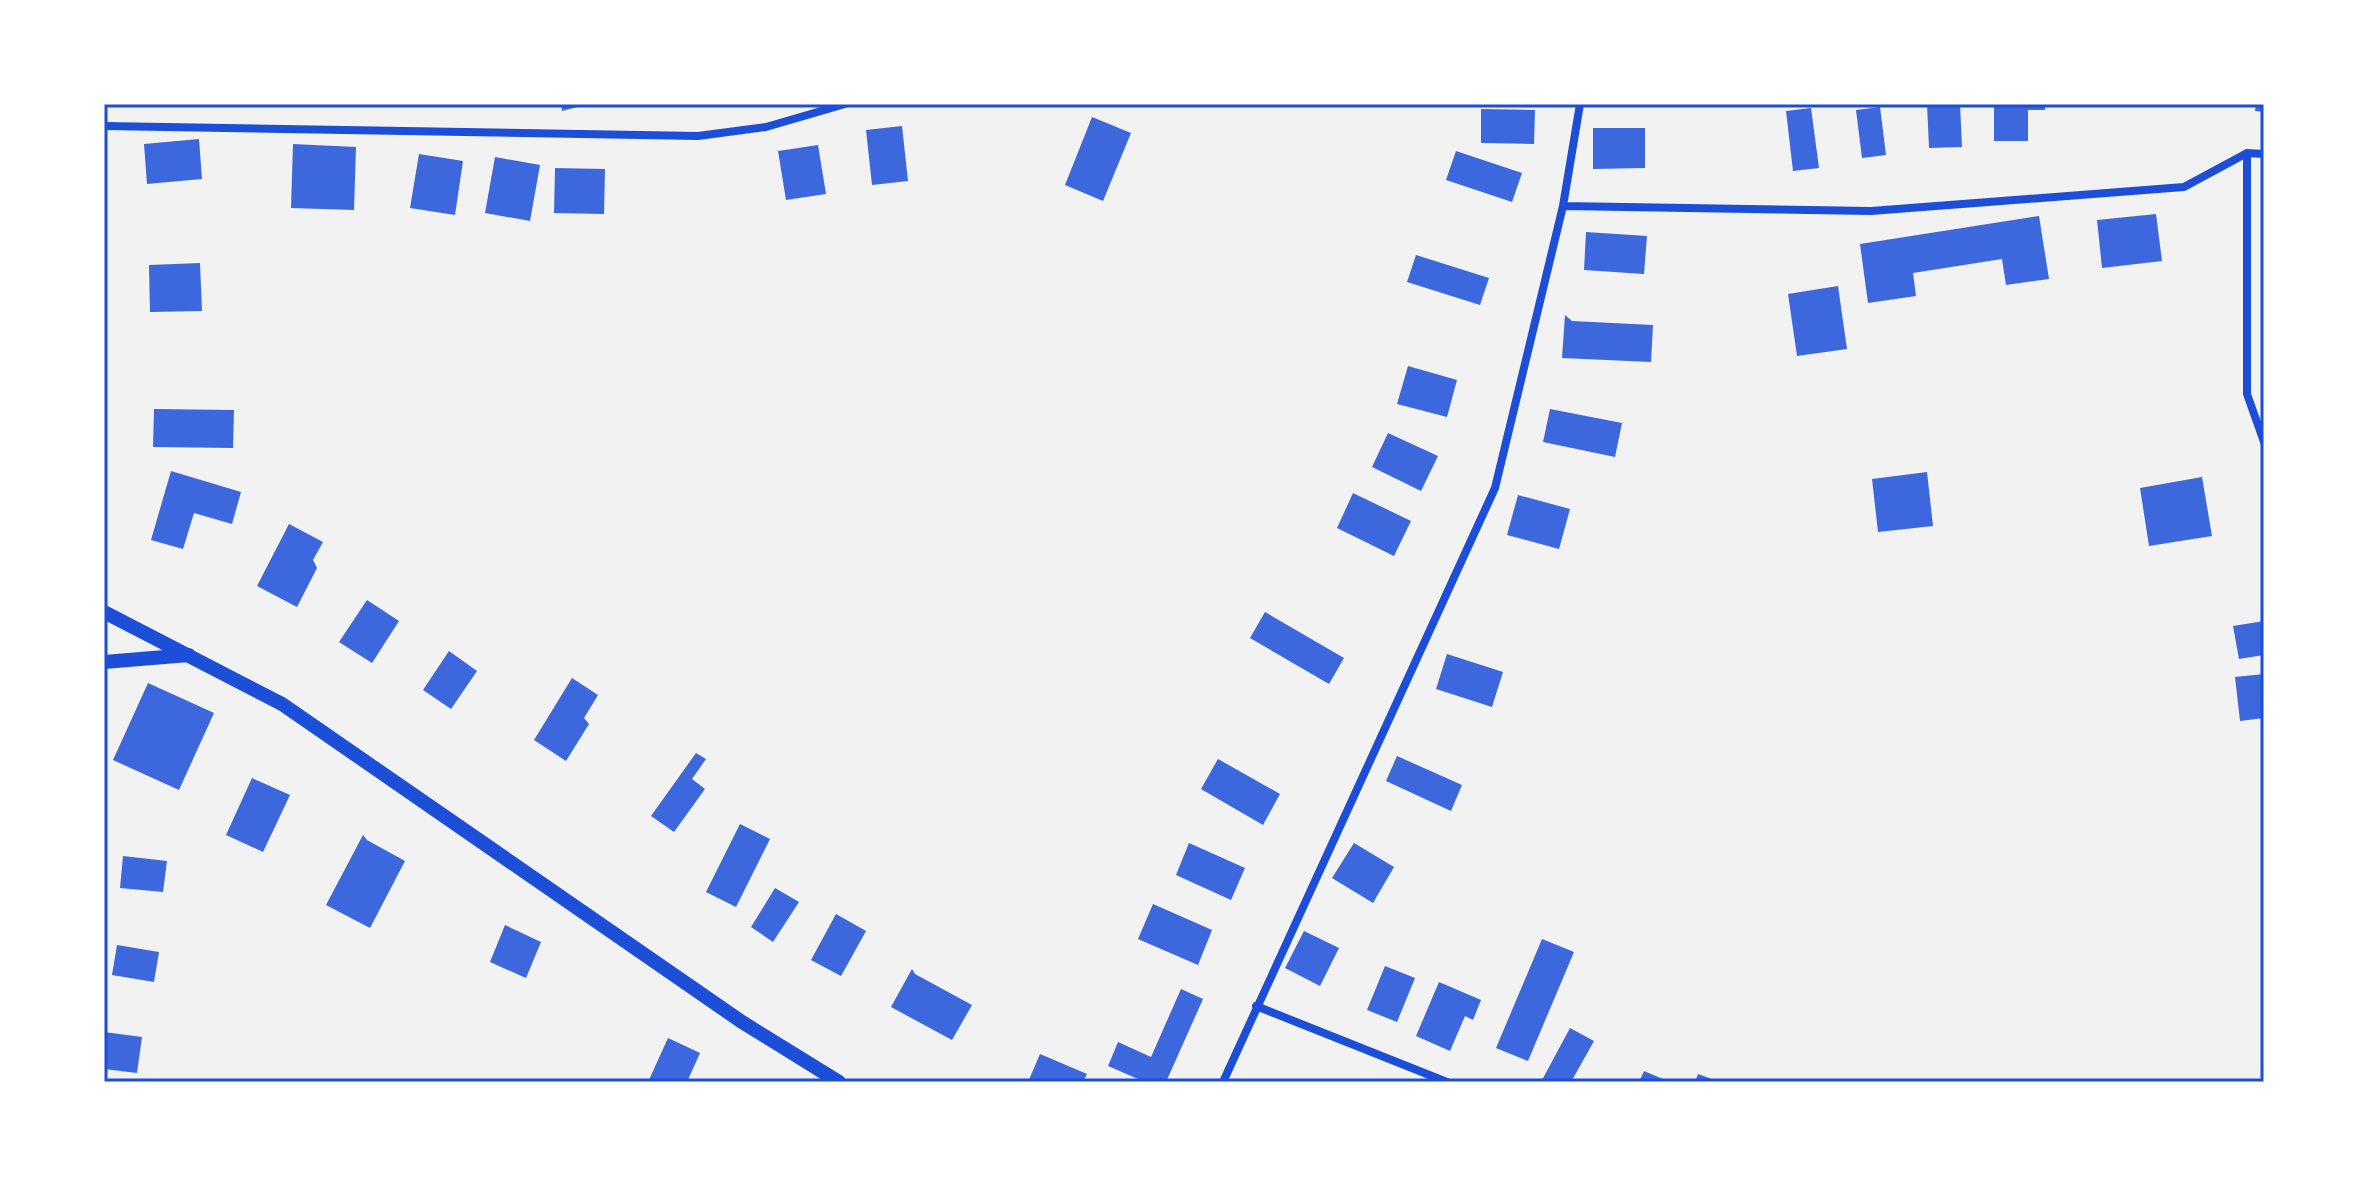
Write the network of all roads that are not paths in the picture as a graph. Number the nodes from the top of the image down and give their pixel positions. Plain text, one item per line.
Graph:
1 (845, 104) edge
2 (1580, 104) edge
3 (104, 126) edge
4 (2247, 153) junction
5 (2264, 154) edge
6 (1563, 206) junction
7 (2264, 442) edge
8 (104, 612) edge
9 (189, 655) junction
10 (104, 662) edge
11 (1256, 1006) junction
12 (839, 1082) edge
13 (1223, 1082) edge
14 (1447, 1082) edge

1 - 3 street
2 - 6 street
4 - 5 street
4 - 6 street
4 - 7 street
6 - 11 street
8 - 9 street
9 - 10 street
9 - 12 street
11 - 13 street
11 - 14 street

